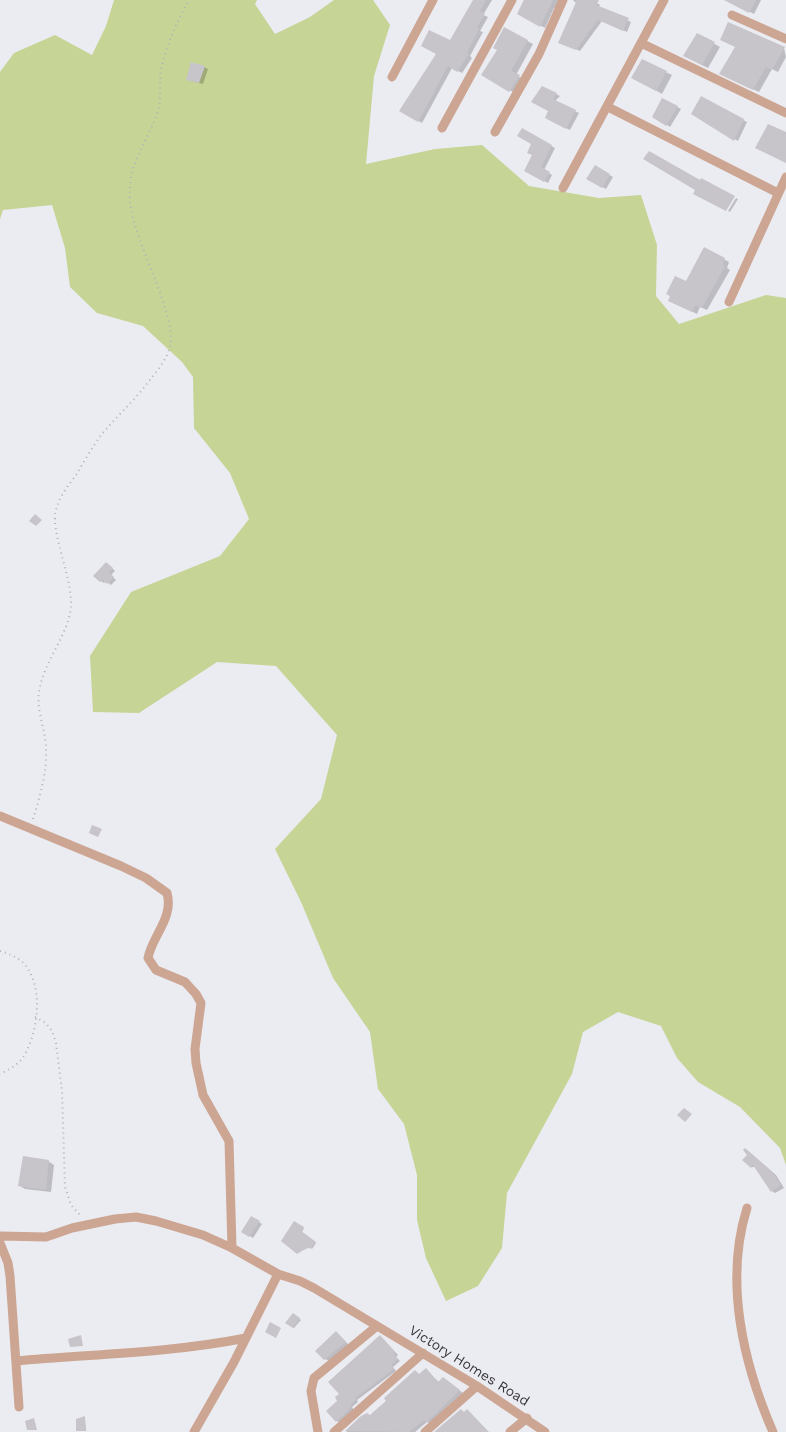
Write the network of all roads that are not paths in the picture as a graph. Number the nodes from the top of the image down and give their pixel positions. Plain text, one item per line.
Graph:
1 (433, 0) edge
2 (512, 0) edge
3 (564, 0) edge
4 (664, 0) edge
5 (732, 15) dead end
6 (786, 40) edge
7 (641, 43) junction
8 (392, 77) dead end
9 (608, 108) junction
10 (786, 113) edge
11 (442, 128) dead end
12 (495, 132) dead end
13 (786, 177) edge
14 (563, 188) dead end
15 (778, 193) junction
16 (729, 302) dead end
17 (0, 816) edge
18 (747, 1208) dead end
19 (0, 1236) edge
20 (0, 1243) edge
21 (232, 1248) junction
22 (278, 1274) junction
23 (377, 1326) junction
24 (246, 1338) junction
25 (423, 1353) junction
26 (16, 1361) junction
27 (477, 1386) junction
28 (19, 1406) dead end
29 (527, 1418) junction
30 (194, 1432) edge
31 (318, 1432) edge
32 (334, 1432) edge
33 (425, 1432) edge
34 (510, 1432) edge
35 (545, 1432) edge
36 (773, 1432) edge

1 - 8 street
2 - 11 street
3 - 12 street
4 - 7 street
5 - 6 street
7 - 9 street
7 - 10 street
9 - 14 street
9 - 15 street
13 - 15 street
15 - 16 street
17 - 21 street
18 - 36 street
19 - 21 street, Victory Homes Road
20 - 26 street
21 - 22 street, Victory Homes Road
22 - 23 street, Victory Homes Road
22 - 24 street
23 - 25 street, Victory Homes Road
23 - 31 street
24 - 26 street
24 - 30 street
25 - 27 street, Victory Homes Road
25 - 32 street
26 - 28 street
27 - 29 street, Victory Homes Road
27 - 33 street
29 - 34 street
29 - 35 street, Victory Homes Road

